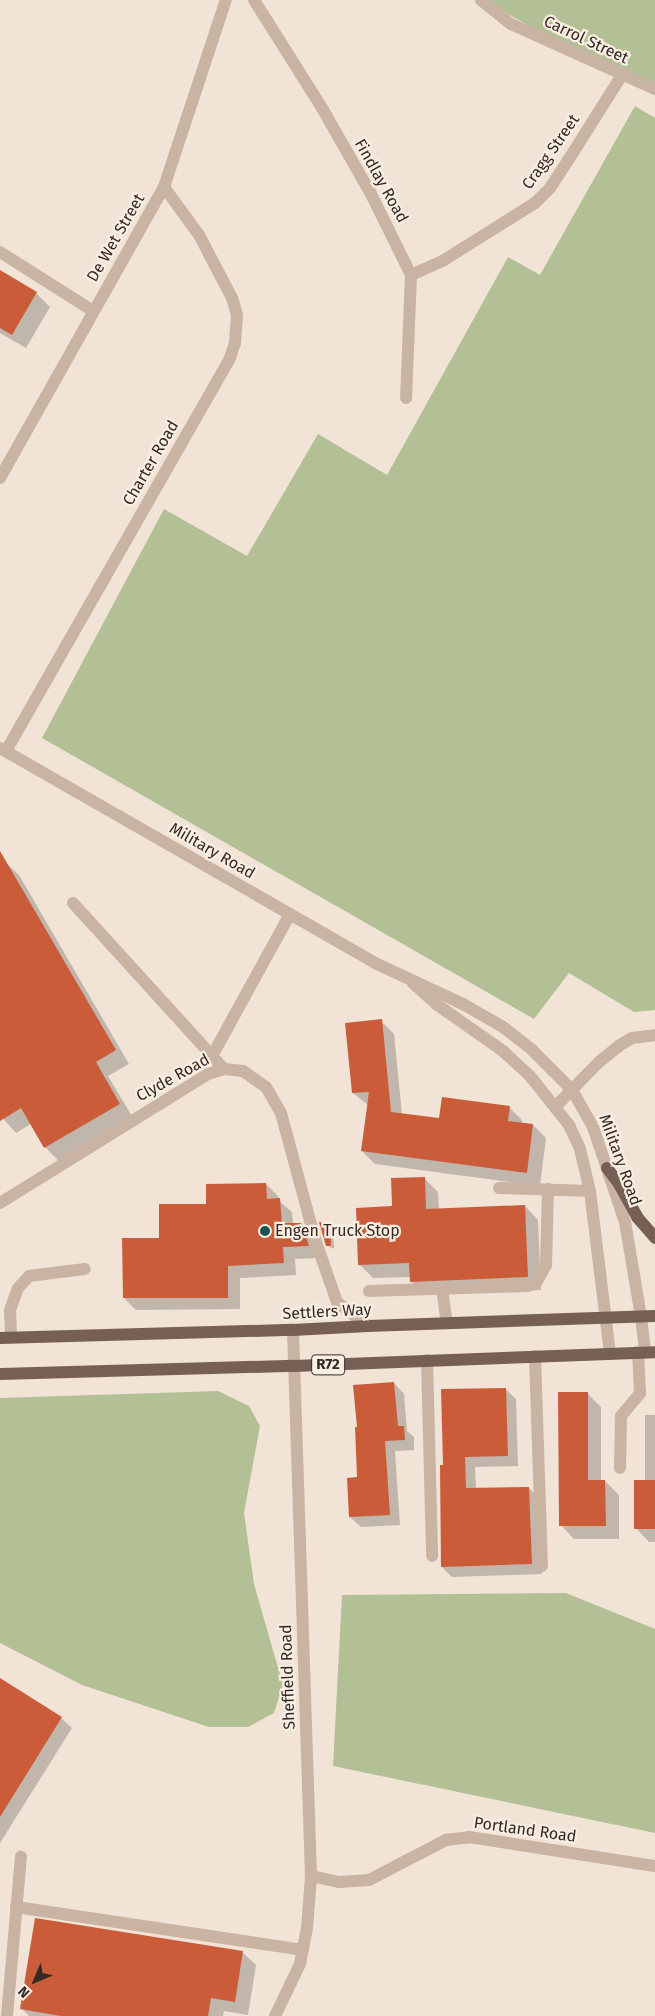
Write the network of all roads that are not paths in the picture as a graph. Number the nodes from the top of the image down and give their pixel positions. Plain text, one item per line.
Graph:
1 (226, 0) edge
2 (254, 0) edge
3 (481, 0) edge
4 (622, 75) junction
5 (655, 90) edge
6 (164, 187) junction
7 (0, 252) edge
8 (411, 275) junction
9 (93, 311) junction
10 (406, 398) dead end
11 (0, 478) edge
12 (3, 750) edge
13 (73, 903) dead end
14 (290, 914) junction
15 (410, 980) junction
16 (655, 1035) edge
17 (212, 1056) junction
18 (224, 1069) junction
19 (572, 1090) junction
20 (556, 1106) junction
21 (607, 1168) junction
22 (499, 1188) dead end
23 (548, 1189) junction
24 (590, 1191) junction
25 (0, 1203) edge
26 (655, 1238) edge
27 (84, 1269) dead end
28 (442, 1289) junction
29 (369, 1291) dead end
30 (655, 1316) edge
31 (641, 1317) junction
32 (607, 1319) junction
33 (447, 1323) junction
34 (368, 1326) junction
35 (293, 1330) junction
36 (6, 1337) edge
37 (646, 1352) edge
38 (610, 1353) junction
39 (535, 1356) junction
40 (427, 1360) junction
41 (294, 1366) junction
42 (0, 1374) edge
43 (620, 1468) dead end
44 (432, 1556) dead end
45 (542, 1566) dead end
46 (20, 1857) dead end
47 (655, 1866) edge
48 (311, 1876) junction
49 (16, 1907) junction
50 (303, 1950) junction
51 (7, 2016) edge
52 (275, 2016) edge

1 - 6 street, De Wet Street
2 - 8 street, Findlay Road
3 - 4 street, Carrol Street
4 - 5 street, Carrol Street
4 - 8 street, Cragg Street
6 - 9 street, De Wet Street
6 - 12 street, Charter Road
7 - 9 street
8 - 10 street, Findlay Road
9 - 11 street, De Wet Street
12 - 14 street, Military Road
13 - 17 street
14 - 15 street, Military Road
14 - 17 street
15 - 19 street, Military Road
15 - 20 street, Military Road
16 - 19 street
17 - 18 street
18 - 25 street, Clyde Road
18 - 34 street, Clyde Road
19 - 20 street
19 - 21 street, Military Road
20 - 24 street, Military Road
21 - 26 main road
21 - 31 street, Military Road
22 - 23 street
23 - 24 street
23 - 28 street
24 - 32 street, Military Road
27 - 36 street
28 - 29 street
28 - 33 street
30 - 31 main road, Settlers Way / R72
31 - 32 main road, Settlers Way / R72
31 - 37 street, Military Road
32 - 33 main road, Settlers Way / R72
32 - 38 street, Military Road
33 - 34 main road, Settlers Way / R72
34 - 35 main road, Settlers Way / R72
35 - 36 main road, Settlers Way / R72
35 - 41 street, Sheffield Road
37 - 38 main road, R72
37 - 43 street, Military Road
38 - 39 main road, R72
39 - 40 main road, R72
39 - 45 street
40 - 41 main road, R72
40 - 44 street
41 - 42 main road, R72
41 - 48 street, Sheffield Road
46 - 49 street
47 - 48 street, Portland Road
48 - 50 street, Sheffield Road
49 - 50 street
49 - 51 street
50 - 52 street, Sheffield Road

